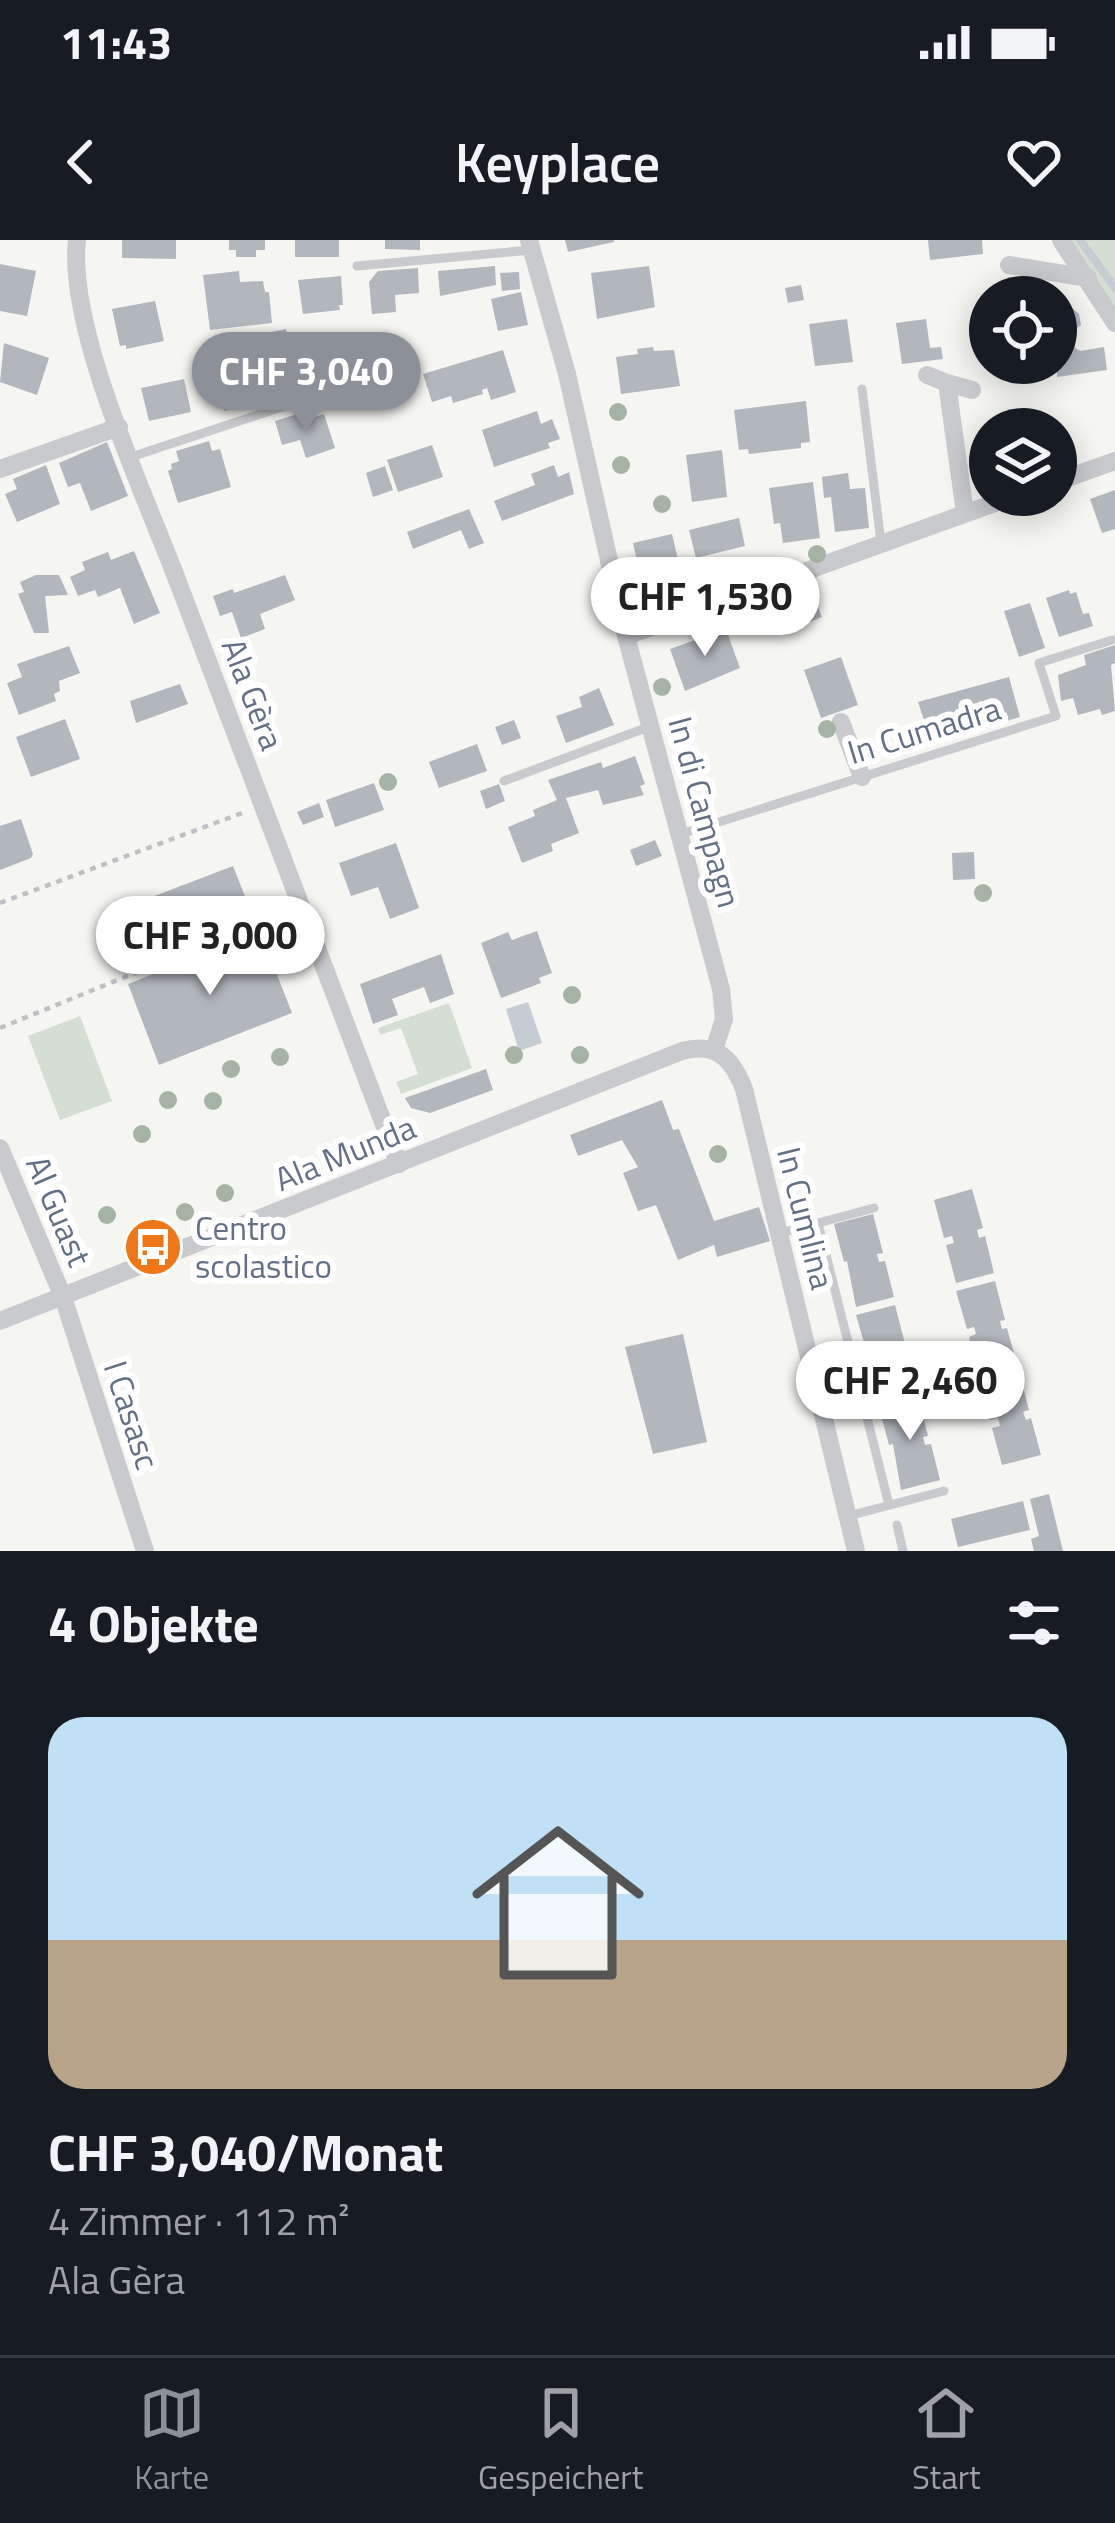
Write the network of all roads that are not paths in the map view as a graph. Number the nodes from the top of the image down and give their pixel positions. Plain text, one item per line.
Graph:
1 (76, 240) edge
2 (1061, 240) edge
3 (531, 245) edge
4 (1009, 265) dead end
5 (357, 266) dead end
6 (1088, 278) junction
7 (1115, 323) edge
8 (862, 389) dead end
9 (972, 390) dead end
10 (300, 401) dead end
11 (119, 427) junction
12 (131, 457) junction
13 (1115, 461) edge
14 (0, 470) edge
15 (1077, 475) edge
16 (969, 511) edge
17 (964, 513) junction
18 (881, 542) junction
19 (626, 636) junction
20 (1112, 640) edge
21 (841, 722) dead end
22 (651, 726) junction
23 (862, 777) junction
24 (504, 781) dead end
25 (681, 834) junction
26 (714, 1050) junction
27 (0, 1148) edge
28 (398, 1164) junction
29 (874, 1208) dead end
30 (818, 1223) junction
31 (779, 1233) junction
32 (62, 1297) junction
33 (0, 1322) edge
34 (944, 1490) dead end
35 (889, 1505) junction
36 (848, 1516) junction
37 (897, 1526) dead end
38 (145, 1551) edge
39 (856, 1551) edge
40 (903, 1551) edge

1 - 11 street, Ala Gèra
2 - 6 street
3 - 5 lane
3 - 19 street, In di Campagn
4 - 6 street
6 - 7 street
8 - 18 lane
9 - 17 street
10 - 12 lane
11 - 12 street, Ala Gèra
11 - 14 street
12 - 28 street, Ala Gèra
13 - 15 street
16 - 17 street
17 - 18 street
18 - 19 street
19 - 22 street, In di Campagn
20 - 23 lane, In Cumadra
21 - 23 street
22 - 24 lane
22 - 25 street, In di Campagn
23 - 25 lane, In Cumadra
25 - 26 street, In di Campagn
26 - 28 street, Ala Munda
26 - 31 street, In Cumlina
27 - 32 street, Al Guast
28 - 32 street, Ala Munda
29 - 30 lane
30 - 31 lane
30 - 35 lane
31 - 36 street, In Cumlina
32 - 33 street, Ala Munda
32 - 38 street, I Casasc
34 - 35 lane
35 - 36 lane
36 - 39 street, In Cumlina
37 - 40 lane

